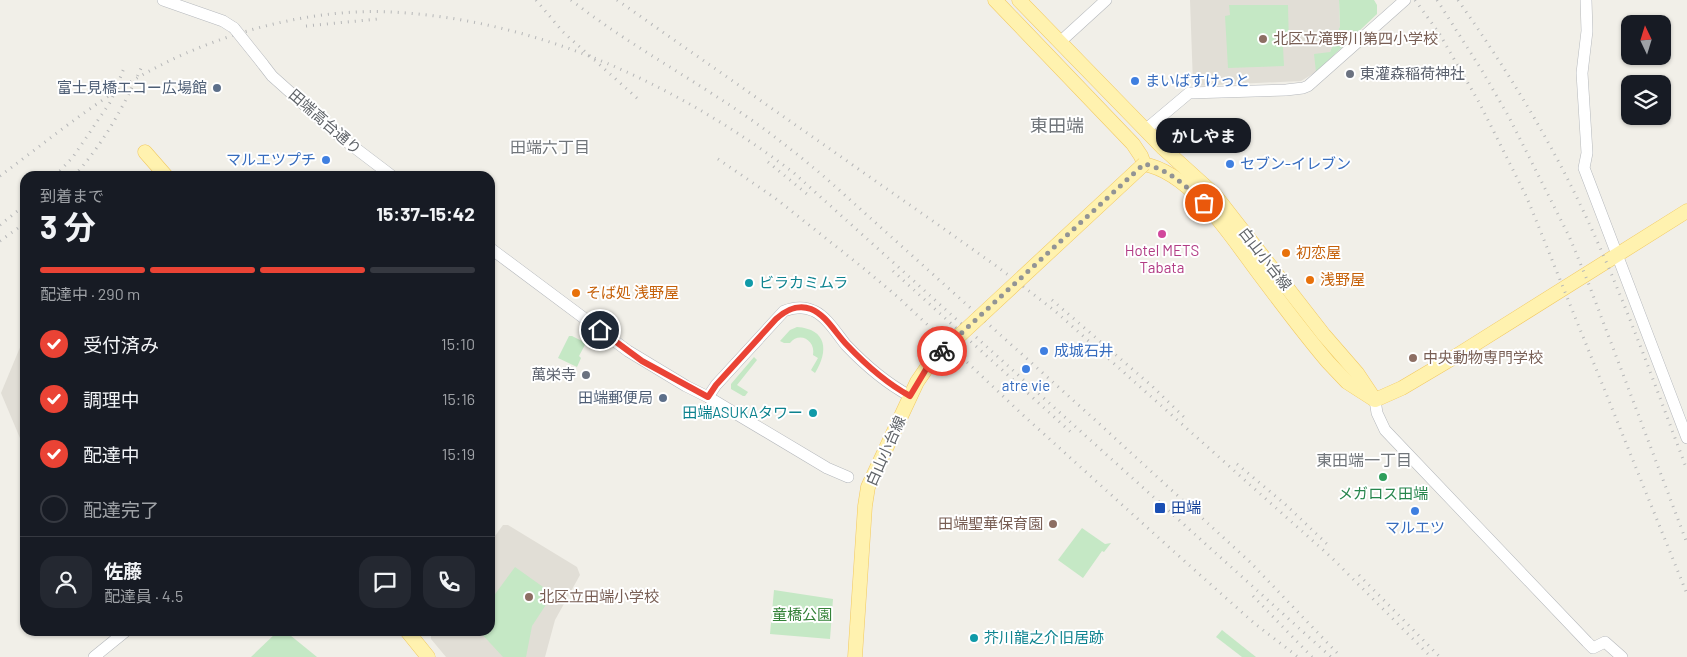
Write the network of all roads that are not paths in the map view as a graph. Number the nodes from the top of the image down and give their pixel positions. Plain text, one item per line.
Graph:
1 (163, 0) edge
2 (995, 0) edge
3 (1019, 0) edge
4 (1106, 0) edge
5 (1405, 0) edge
6 (1586, 0) edge
7 (1060, 42) junction
8 (1145, 130) junction
9 (145, 152) dead end
10 (1144, 164) junction
11 (162, 171) edge
12 (385, 171) edge
13 (1687, 211) edge
14 (495, 252) edge
15 (1617, 254) junction
16 (910, 396) junction
17 (708, 397) junction
18 (1375, 400) junction
19 (1687, 438) edge
20 (848, 477) dead end
21 (120, 636) edge
22 (411, 636) edge
23 (94, 657) edge
24 (428, 657) edge
25 (855, 657) edge
26 (1622, 657) edge

1 - 12 street, 田端高台通り, bridge
2 - 10 main road
3 - 7 main road, 白山小台線
4 - 7 street
5 - 8 street
6 - 15 street
7 - 8 main road, 白山小台線
8 - 18 main road, 白山小台線
9 - 11 main road
10 - 16 main road, 白山小台線, bridge
10 - 18 main road, 白山小台線
13 - 15 main road
14 - 17 street
15 - 18 main road
15 - 19 street
16 - 17 street
16 - 25 main road, 白山小台線
17 - 20 street
18 - 26 street
21 - 23 street
22 - 24 main road

